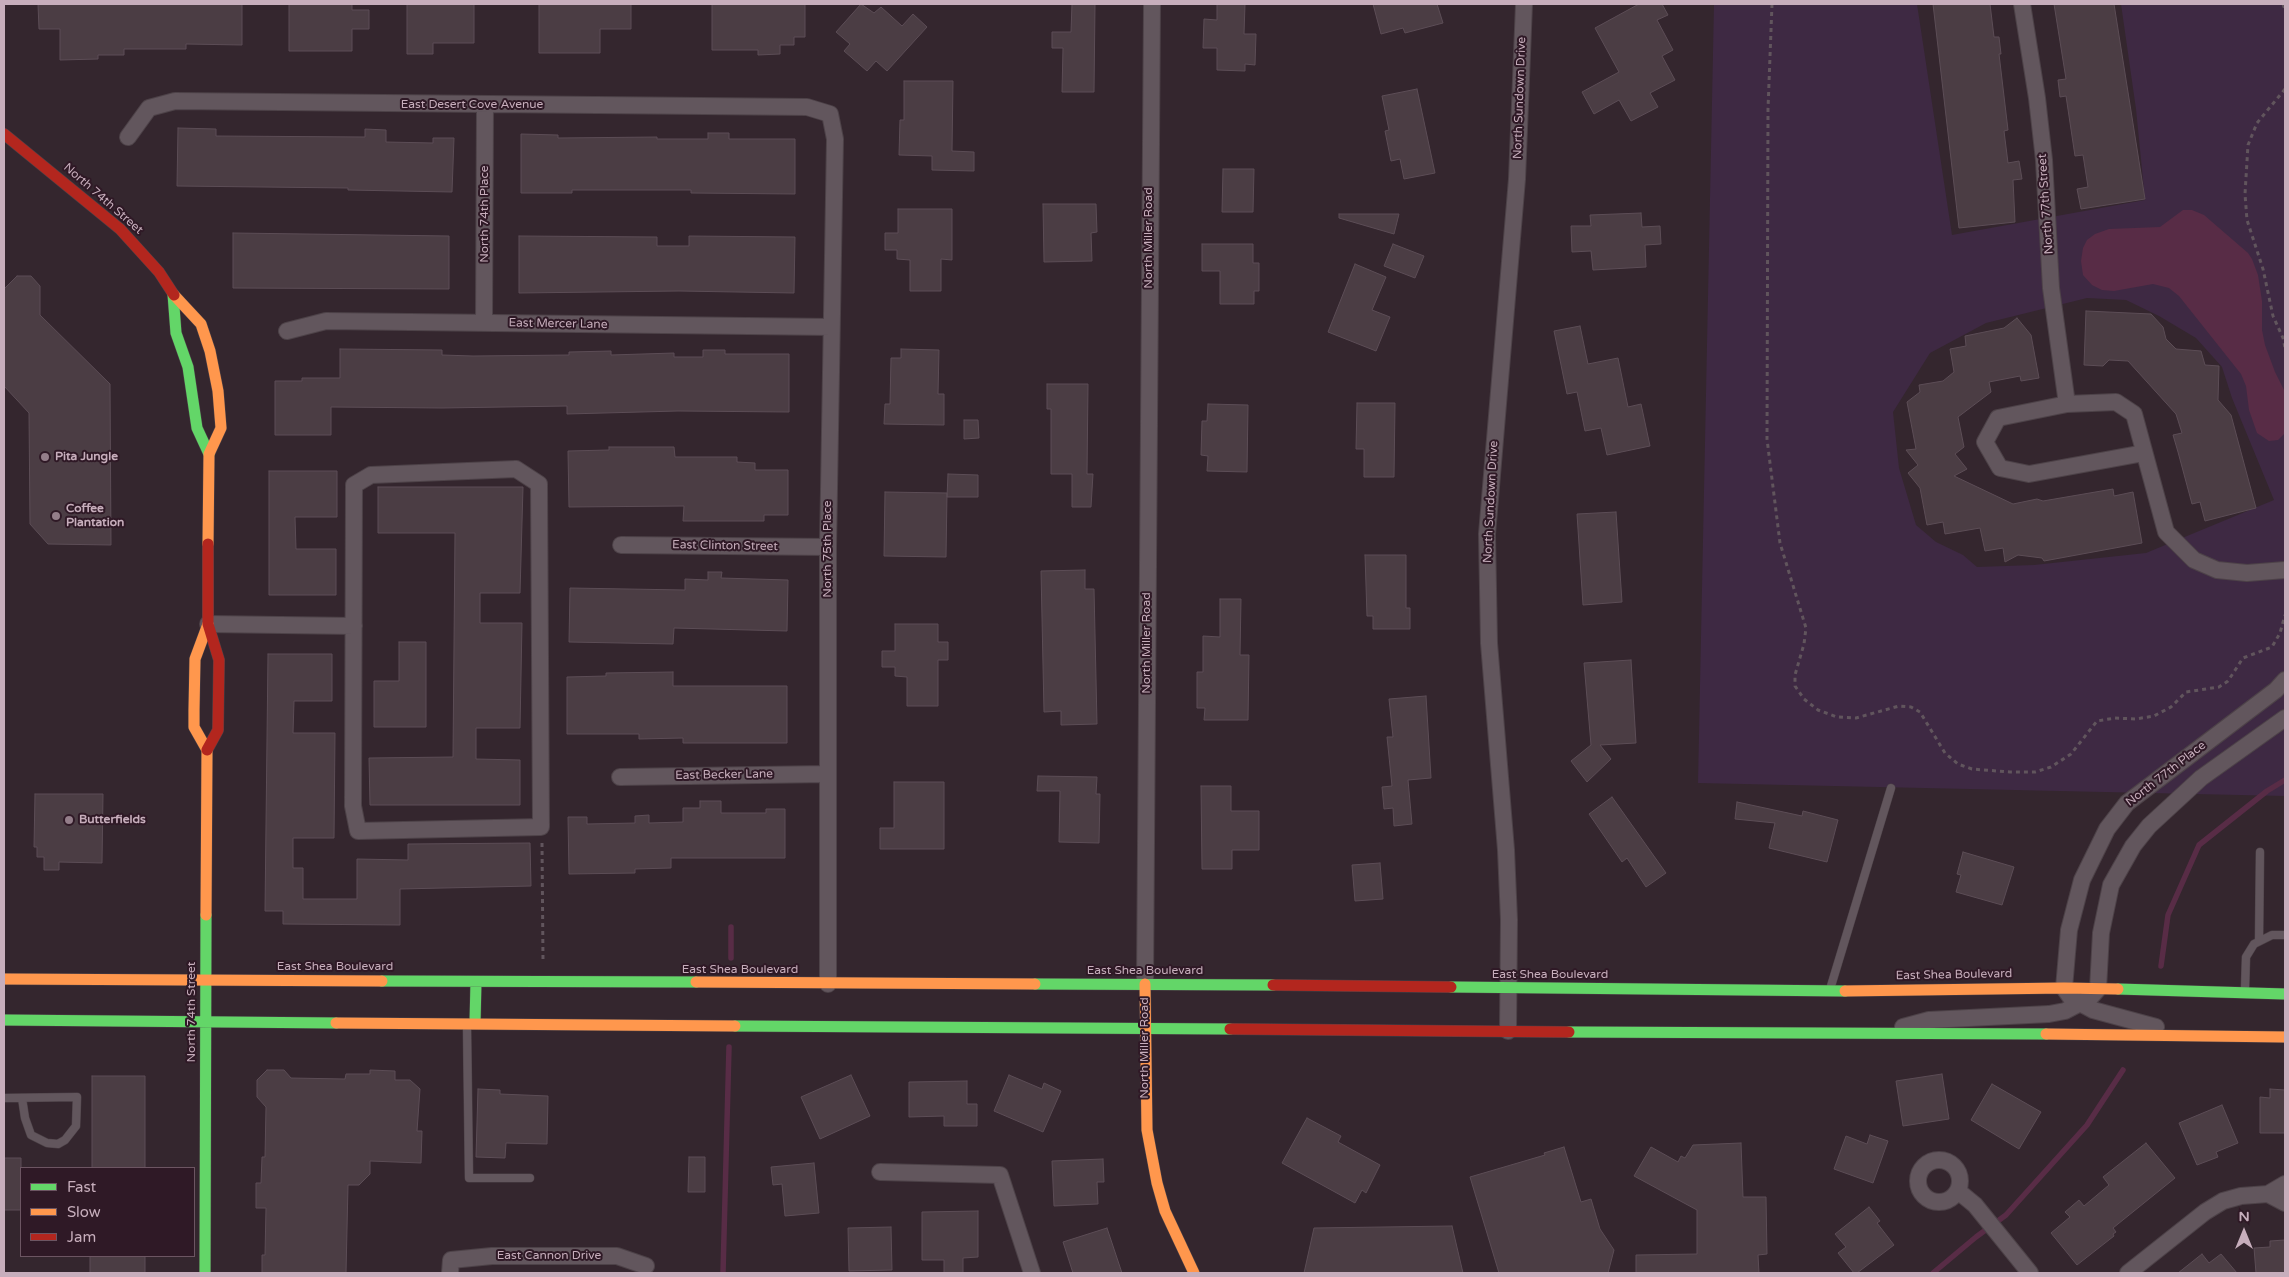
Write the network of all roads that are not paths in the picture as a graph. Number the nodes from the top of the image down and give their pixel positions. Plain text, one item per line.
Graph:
1 (1152, 4) edge
2 (1524, 4) edge
3 (2022, 4) edge
4 (485, 106) junction
5 (830, 114) joint
6 (4, 134) edge
7 (128, 137) dead end
8 (174, 294) junction
9 (484, 323) junction
10 (831, 327) junction
11 (287, 331) dead end
12 (2067, 404) junction
13 (2144, 453) junction
14 (210, 454) junction
15 (621, 545) dead end
16 (828, 547) junction
17 (2285, 570) edge
18 (208, 624) junction
19 (354, 626) junction
20 (2285, 680) edge
21 (2285, 718) edge
22 (206, 750) junction
23 (827, 774) junction
24 (620, 777) dead end
25 (1891, 788) dead end
26 (2260, 852) dead end
27 (2285, 935) edge
28 (2259, 941) junction
29 (4, 980) edge
30 (206, 980) junction
31 (476, 982) junction
32 (828, 984) junction
33 (1145, 984) junction
34 (1508, 988) junction
35 (2064, 988) junction
36 (2098, 989) junction
37 (1830, 991) junction
38 (2245, 993) junction
39 (2285, 994) edge
40 (2081, 1004) junction
41 (4, 1020) edge
42 (206, 1022) junction
43 (471, 1023) junction
44 (1145, 1027) junction
45 (1508, 1031) junction
46 (1879, 1034) junction
47 (2190, 1035) junction
48 (2285, 1037) edge
49 (4, 1098) edge
50 (22, 1098) junction
51 (880, 1172) dead end
52 (530, 1178) dead end
53 (2285, 1184) edge
54 (1958, 1191) dead end
55 (2268, 1194) junction
56 (2285, 1202) edge
57 (451, 1266) edge
58 (646, 1266) dead end
59 (205, 1273) edge
60 (1032, 1273) edge
61 (1194, 1273) edge
62 (2030, 1273) edge
63 (2128, 1273) edge

1 - 33 street, North Miller Road
2 - 34 street, North Sundown Drive
3 - 12 street, North 77th Street
4 - 5 street, East Desert Cove Avenue
4 - 7 street, East Desert Cove Avenue
4 - 9 street, North 74th Place
5 - 10 street, North 75th Place
6 - 8 main road, North 74th Street
8 - 14 main road, North 74th Street
8 - 14 main road, North 74th Street
9 - 10 street, East Mercer Lane
9 - 11 street, East Mercer Lane
10 - 16 street, North 75th Place
12 - 13 street
12 - 13 street
13 - 17 street
14 - 18 main road, North 74th Street
15 - 16 street, East Clinton Street
16 - 23 street, North 75th Place
18 - 19 street
18 - 22 main road, North 74th Street
18 - 22 main road, North 74th Street
19 - 19 street
20 - 35 street, North 77th Place
21 - 36 street, North 77th Place
22 - 30 main road, North 74th Street
23 - 24 street, East Becker Lane
23 - 32 street, North 75th Place
25 - 37 lane
26 - 28 lane
27 - 28 lane
28 - 38 lane
29 - 30 main road, East Shea Boulevard
30 - 31 main road, East Shea Boulevard
30 - 42 main road, North 74th Street
31 - 32 main road, East Shea Boulevard
31 - 43 main road
32 - 33 main road, East Shea Boulevard
33 - 34 main road, East Shea Boulevard
33 - 44 main road, North Miller Road
34 - 37 main road, East Shea Boulevard
34 - 45 street, North Sundown Drive
35 - 36 main road, East Shea Boulevard
35 - 37 main road, East Shea Boulevard
35 - 40 street
36 - 38 main road, East Shea Boulevard
36 - 40 street
38 - 39 main road, East Shea Boulevard
40 - 46 street
40 - 47 street
41 - 42 main road
42 - 43 main road
42 - 59 main road, North 74th Street
43 - 44 main road
43 - 52 lane
44 - 45 main road
44 - 61 main road, North Miller Road
45 - 46 main road
46 - 47 main road
47 - 48 main road
49 - 50 lane
50 - 50 lane
51 - 60 street
53 - 55 street
54 - 62 street
55 - 56 street
55 - 63 street
57 - 58 street, East Cannon Drive

